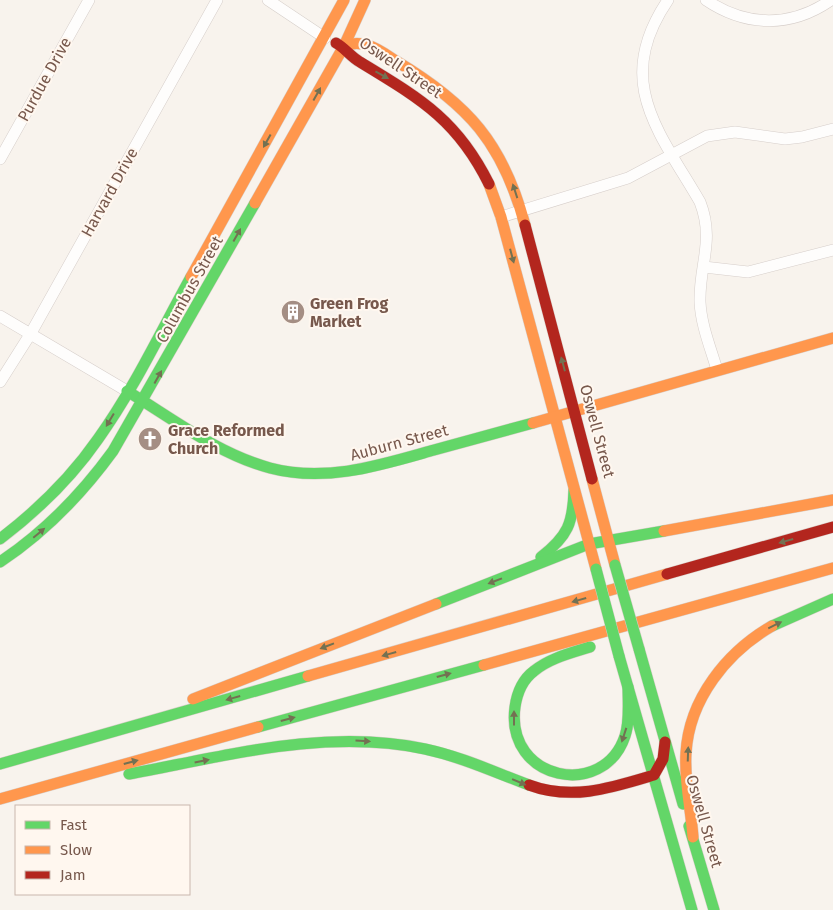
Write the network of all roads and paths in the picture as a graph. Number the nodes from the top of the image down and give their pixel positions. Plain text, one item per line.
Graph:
1 (89, 0) edge
2 (217, 0) edge
3 (268, 0) edge
4 (344, 0) edge
5 (365, 0) edge
6 (668, 0) edge
7 (706, 0) edge
8 (831, 0) edge
9 (325, 38) junction
10 (344, 46) junction
11 (833, 129) edge
12 (672, 154) junction
13 (0, 159) edge
14 (521, 212) junction
15 (501, 217) junction
16 (833, 250) edge
17 (704, 267) junction
18 (0, 316) edge
19 (31, 333) junction
20 (833, 338) edge
21 (717, 370) junction
22 (0, 382) edge
23 (128, 391) junction
24 (144, 401) junction
25 (576, 411) junction
26 (555, 416) junction
27 (574, 490) junction
28 (833, 500) edge
29 (833, 527) edge
30 (0, 539) edge
31 (609, 539) junction
32 (589, 544) junction
33 (0, 562) edge
34 (526, 568) junction
35 (833, 568) edge
36 (810, 575) junction
37 (833, 599) edge
38 (628, 687) junction
39 (118, 732) junction
40 (665, 742) junction
41 (0, 764) edge
42 (654, 775) junction
43 (67, 779) junction
44 (0, 799) edge
45 (693, 837) junction
46 (692, 910) edge
47 (714, 910) edge

1 - 13 street, Purdue Drive
2 - 19 street, Harvard Drive
3 - 9 street, Oswell Street
4 - 9 main road, Columbus Street
5 - 10 main road, Columbus Street
6 - 12 street
7 - 8 street
9 - 10 main road, Oswell Street
9 -> 23 main road, Columbus Street
14 -> 10 main road, Oswell Street
10 -> 15 main road, Oswell Street
24 -> 10 main road, Columbus Street
11 - 12 street
12 - 14 street
12 - 17 street
14 - 15 street
25 -> 14 main road, Oswell Street
15 -> 26 main road, Oswell Street
16 - 17 street
17 - 21 street
18 - 19 street, Auburn Street
19 - 22 street, Harvard Drive
19 - 23 street, Auburn Street
20 - 21 main road, Auburn Street
21 - 25 main road, Auburn Street
23 - 24 main road, Auburn Street
23 -> 30 main road, Columbus Street
24 - 26 main road, Auburn Street
33 -> 24 main road, Columbus Street
25 - 26 main road, Auburn Street
25 - 31 main road, Oswell Street
26 - 27 main road, Oswell Street
27 - 32 main road, Oswell Street
27 - 34 main road
28 - 31 main road
29 -> 39 main road
31 - 32 main road
31 - 40 main road, Oswell Street, bridge
32 - 34 main road
32 - 38 main road, Oswell Street, bridge
34 -> 39 main road
35 - 36 main road
38 -> 36 main road
43 -> 36 main road
45 -> 37 main road
38 - 42 main road, Oswell Street
39 - 41 main road
40 - 42 main road
40 - 45 main road, Oswell Street
43 -> 42 main road
42 - 46 main road, Oswell Street
43 - 44 main road
45 - 47 main road, Oswell Street

